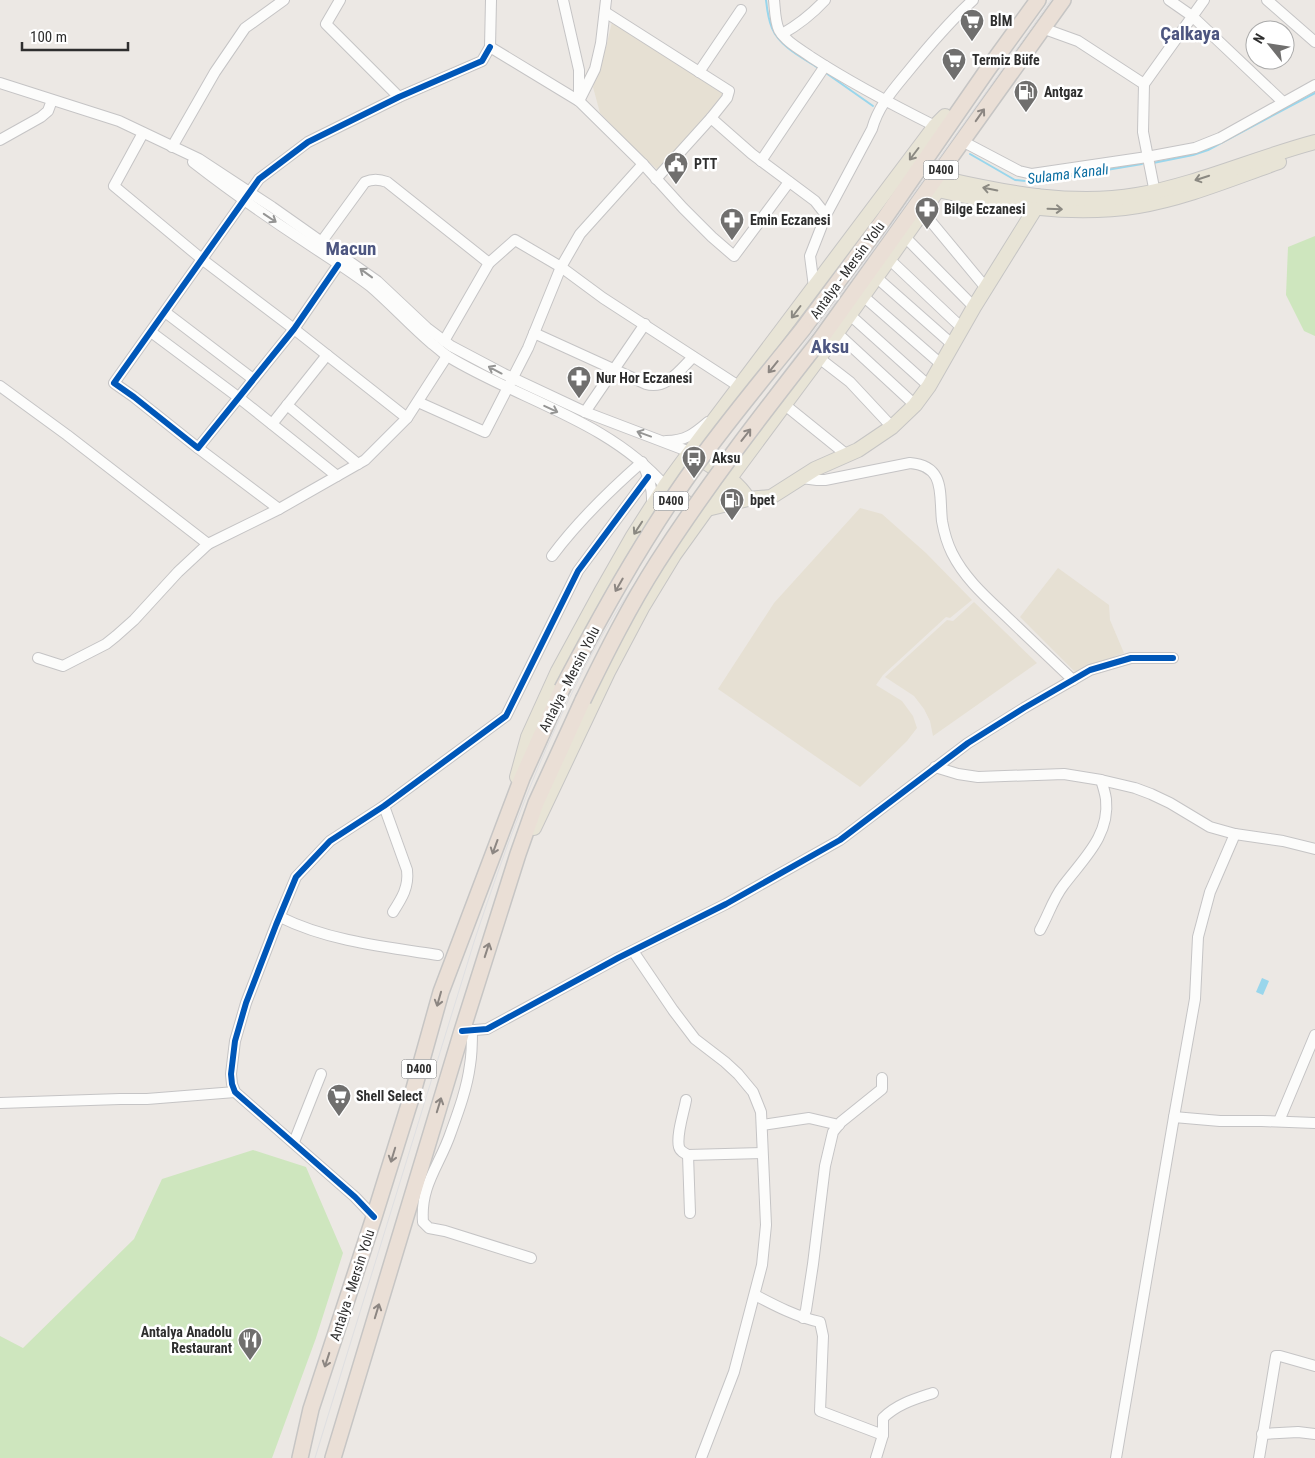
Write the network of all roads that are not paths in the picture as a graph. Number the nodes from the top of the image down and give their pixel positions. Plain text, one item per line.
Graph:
1 (284, 0) edge
2 (340, 0) edge
3 (491, 0) edge
4 (563, 0) edge
5 (606, 0) edge
6 (774, 0) edge
7 (825, 0) edge
8 (974, 0) edge
9 (1025, 0) edge
10 (1038, 0) edge
11 (1063, 0) edge
12 (1168, 0) edge
13 (1204, 0) edge
14 (1267, 0) edge
15 (741, 10) dead end
16 (605, 12) junction
17 (1192, 16) junction
18 (1042, 28) junction
19 (782, 34) junction
20 (1315, 42) edge
21 (490, 47) junction
22 (988, 69) junction
23 (822, 70) junction
24 (699, 72) junction
25 (0, 83) edge
26 (1144, 84) junction
27 (1315, 85) edge
28 (399, 97) junction
29 (52, 100) junction
30 (579, 101) junction
31 (884, 101) junction
32 (1283, 102) junction
33 (712, 118) junction
34 (940, 121) junction
35 (143, 133) junction
36 (0, 140) edge
37 (1315, 143) edge
38 (958, 146) junction
39 (173, 148) junction
40 (1147, 157) junction
41 (761, 161) junction
42 (643, 164) junction
43 (656, 179) junction
44 (790, 182) junction
45 (942, 185) junction
46 (246, 196) junction
47 (1156, 196) junction
48 (1036, 202) junction
49 (923, 212) junction
50 (826, 215) junction
51 (905, 237) junction
52 (322, 241) junction
53 (889, 259) junction
54 (203, 260) junction
55 (489, 263) junction
56 (338, 265) junction
57 (560, 268) junction
58 (876, 277) junction
59 (814, 287) junction
60 (986, 288) junction
61 (863, 296) junction
62 (974, 307) junction
63 (165, 312) junction
64 (850, 315) junction
65 (644, 324) junction
66 (294, 328) junction
67 (962, 328) junction
68 (151, 332) junction
69 (534, 333) junction
70 (837, 333) junction
71 (444, 342) junction
72 (953, 345) junction
73 (327, 355) junction
74 (447, 356) junction
75 (693, 357) junction
76 (819, 358) junction
77 (942, 366) junction
78 (614, 369) junction
79 (512, 378) junction
80 (253, 379) junction
81 (0, 386) edge
82 (929, 386) junction
83 (740, 387) junction
84 (507, 388) junction
85 (238, 397) junction
86 (418, 402) junction
87 (287, 405) junction
88 (784, 405) junction
89 (915, 405) junction
90 (585, 412) junction
91 (720, 412) junction
92 (407, 418) junction
93 (272, 424) junction
94 (892, 427) junction
95 (662, 441) junction
96 (198, 448) junction
97 (690, 452) junction
98 (847, 455) junction
99 (642, 462) junction
100 (358, 464) junction
101 (336, 476) junction
102 (648, 477) junction
103 (802, 478) junction
104 (729, 479) junction
105 (665, 486) junction
106 (748, 500) junction
107 (652, 506) junction
108 (279, 509) junction
109 (707, 509) junction
110 (208, 544) junction
111 (552, 556) dead end
112 (38, 658) dead end
113 (1173, 658) dead end
114 (1073, 680) junction
115 (935, 767) junction
116 (1101, 780) junction
117 (384, 806) junction
118 (503, 825) junction
119 (1235, 834) junction
120 (1315, 849) edge
121 (393, 912) dead end
122 (499, 912) junction
123 (280, 917) junction
124 (1040, 930) dead end
125 (633, 950) junction
126 (438, 955) dead end
127 (467, 1031) junction
128 (1315, 1035) edge
129 (320, 1074) dead end
130 (882, 1078) dead end
131 (235, 1092) junction
132 (686, 1100) dead end
133 (0, 1103) edge
134 (1174, 1117) junction
135 (1279, 1121) junction
136 (1315, 1122) edge
137 (762, 1125) junction
138 (839, 1125) junction
139 (294, 1142) junction
140 (762, 1153) junction
141 (688, 1155) junction
142 (690, 1213) dead end
143 (374, 1217) junction
144 (531, 1258) dead end
145 (755, 1295) junction
146 (803, 1318) junction
147 (1315, 1366) edge
148 (933, 1393) dead end
149 (311, 1409) junction
150 (1262, 1434) junction
151 (1315, 1434) edge
152 (883, 1435) junction
153 (293, 1458) edge
154 (300, 1458) edge
155 (333, 1458) edge
156 (702, 1458) edge
157 (876, 1458) edge
158 (1116, 1458) edge
159 (1259, 1458) edge

1 - 39 street
2 - 28 street
3 - 21 street
4 - 30 street
5 - 16 street
6 - 19 street
7 - 19 street
8 - 31 street
9 - 34 highway
10 - 22 highway, Antalya - Mersin Yolu / D400
11 - 18 highway, Antalya - Mersin Yolu / D400
12 - 17 street
13 - 17 street
14 - 20 street
15 - 24 street
16 - 24 street
16 - 30 street
17 - 26 street
17 - 32 street
18 - 26 street
38 -> 18 highway, Antalya - Mersin Yolu / D400
19 - 23 street
21 - 28 street
21 - 30 street
22 - 34 highway
22 -> 118 highway, Antalya - Mersin Yolu / D400, bridge
23 - 31 street
23 - 41 street
24 - 33 street
25 - 29 street
26 - 40 street
27 - 32 street
28 - 46 street
29 - 35 street
29 - 36 street
30 - 42 street
31 - 34 street
31 - 50 street
32 - 40 street
33 - 41 street
33 - 43 street
34 -> 59 main road
35 - 39 street
35 - 54 street
37 - 47 main road
38 - 40 street
38 - 45 highway
122 -> 38 highway, Antalya - Mersin Yolu / D400, bridge
39 - 46 street
40 - 47 street
41 - 44 street
42 - 43 street
42 - 57 street
43 - 44 street
44 - 50 street
45 - 48 main road
45 - 49 main road
46 - 52 street
46 - 54 street
46 -> 56 street
47 - 48 main road
48 - 60 main road
49 - 51 main road
49 - 60 street
50 - 59 street
51 - 53 main road
51 - 62 street
52 - 55 street
71 -> 52 street
53 - 58 main road
53 - 67 street
54 - 63 street
54 - 66 street
55 - 57 street
55 - 71 street
56 - 66 street
56 - 74 street
57 - 65 street
57 - 69 street
58 - 61 main road
58 - 72 street
59 -> 83 main road
60 - 62 main road
61 - 64 main road
61 - 77 street
62 - 67 main road
63 - 68 street
63 - 80 street
64 - 70 main road
64 - 82 street
65 - 75 street
65 - 78 street
66 - 73 street
66 - 80 street
67 - 72 main road
68 - 85 street
68 - 96 street
69 - 78 street
69 - 79 street
70 - 76 main road
70 - 89 street
79 -> 71 street
72 - 77 main road
73 - 87 street
73 - 92 street
74 - 84 street
74 - 86 street
75 - 78 street
75 - 83 street
76 - 88 main road
76 - 94 street
77 - 82 main road
78 - 90 street
79 - 84 street
79 - 90 street
80 - 85 street
81 - 110 street
82 - 89 main road
83 - 91 main road
84 - 86 street
84 -> 99 street
85 - 93 street
85 - 96 street
86 - 92 street
87 - 93 street
87 - 100 street
88 - 98 street
88 - 104 main road
89 - 94 main road
95 -> 90 street
91 - 95 street
91 - 97 main road
92 - 100 street
93 - 101 street
94 - 98 main road
95 - 97 street
96 - 108 street
97 - 104 main road
97 - 105 main road
98 - 103 main road
99 - 102 street
99 - 105 street
99 - 111 street
100 - 101 street
101 - 108 street
102 - 107 street
102 - 117 street
103 - 106 main road
103 - 114 street
104 - 106 main road
104 - 109 main road
105 - 107 main road
105 - 109 main road
106 - 109 main road
107 -> 118 main road
108 - 110 street
109 - 122 main road
110 - 112 street
113 - 114 street
114 - 115 street
115 - 116 street
115 - 125 street
116 - 119 street
116 - 124 street
117 - 121 street
117 - 123 street
118 -> 143 highway, Antalya - Mersin Yolu / D400
119 - 120 street
119 - 134 street
127 -> 122 highway, Antalya - Mersin Yolu / D400
123 - 126 street
123 - 131 street
125 - 127 street
125 - 137 street
127 - 144 street
155 -> 127 highway, Antalya - Mersin Yolu / D400
128 - 135 street
129 - 139 street
130 - 138 street
131 - 133 street
131 - 139 street
132 - 141 street
134 - 135 street
134 - 158 street
135 - 136 street
137 - 138 street
137 - 140 street
138 - 146 street
139 - 143 street
140 - 141 street
140 - 145 street
141 - 142 street
143 -> 149 highway, Antalya - Mersin Yolu / D400
145 - 146 street
145 - 156 street
146 - 152 street
147 - 150 street
148 - 152 street
149 - 153 highway
149 - 154 highway, Antalya - Mersin Yolu / D400
150 - 151 street
150 - 159 street
152 - 157 street

